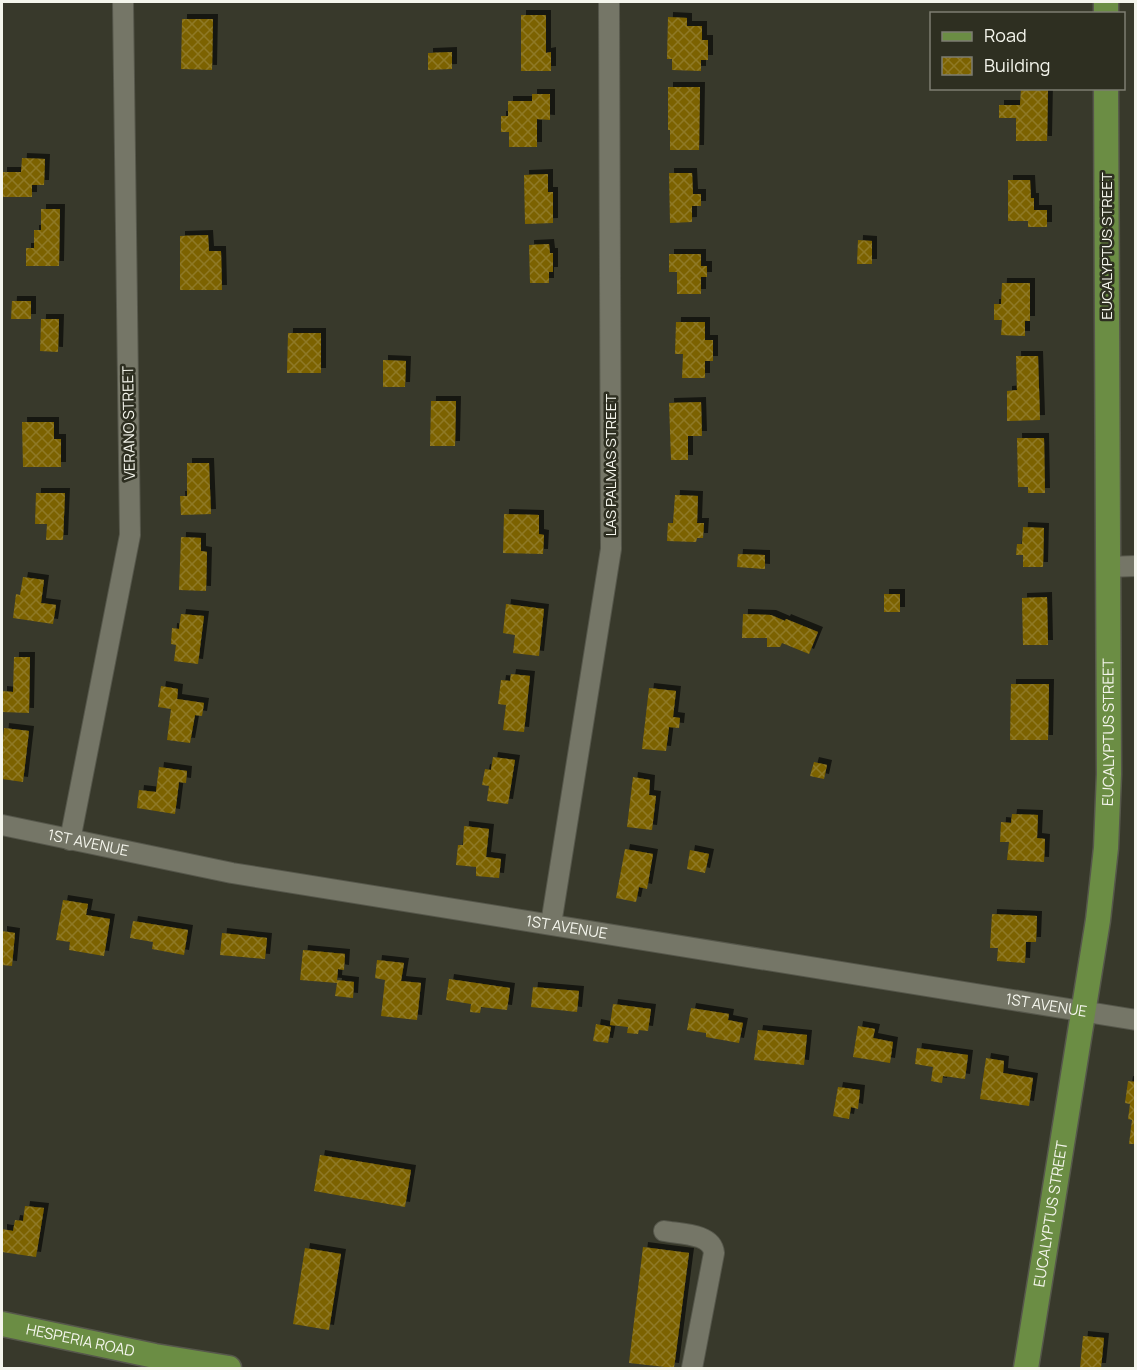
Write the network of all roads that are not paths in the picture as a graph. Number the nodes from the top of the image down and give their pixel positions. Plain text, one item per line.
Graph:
1 (123, 2) edge
2 (609, 2) edge
3 (1106, 90) edge
4 (1107, 567) junction
5 (1136, 567) edge
6 (2, 825) edge
7 (70, 840) junction
8 (551, 924) junction
9 (1084, 1012) junction
10 (1136, 1020) edge
11 (664, 1231) dead end
12 (2, 1324) edge
13 (229, 1368) edge
14 (692, 1368) edge
15 (1026, 1368) edge

1 - 7 street, VERANO STREET
2 - 8 street, LAS PALMAS STREET
3 - 4 main road, EUCALYPTUS STREET
4 - 5 street
4 - 9 main road, EUCALYPTUS STREET
6 - 7 street, 1ST AVENUE
7 - 8 street, 1ST AVENUE
8 - 9 street, 1ST AVENUE
9 - 10 street, 1ST AVENUE
9 - 15 main road, EUCALYPTUS STREET
11 - 14 street
12 - 13 main road, HESPERIA ROAD

